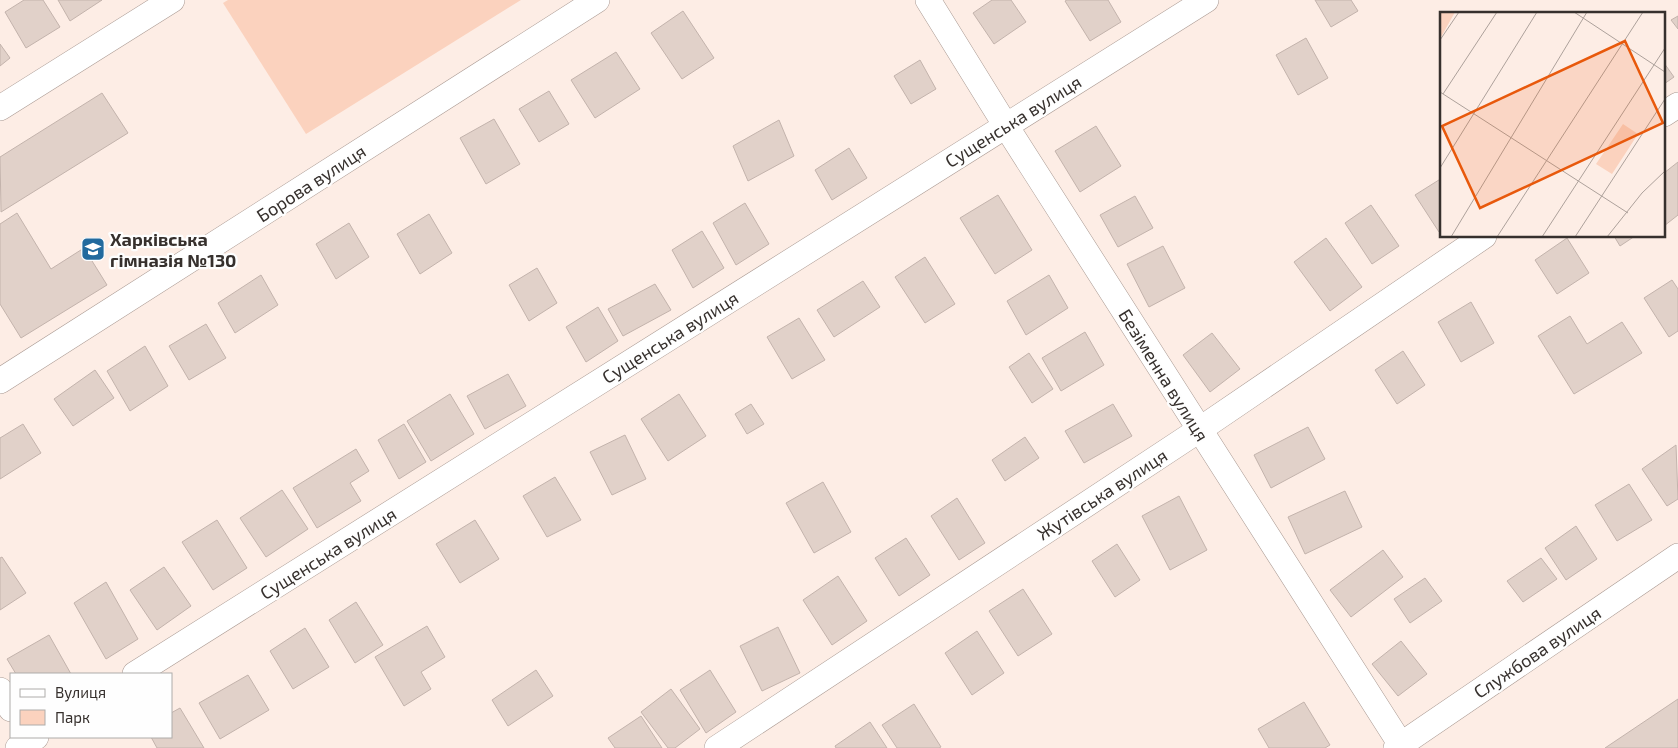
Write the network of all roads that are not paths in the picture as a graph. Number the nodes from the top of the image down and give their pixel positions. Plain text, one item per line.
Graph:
1 (172, 0) edge
2 (596, 0) edge
3 (928, 0) edge
4 (1206, 0) edge
5 (1678, 104) edge
6 (0, 108) edge
7 (1666, 113) edge
8 (1006, 126) junction
9 (1481, 238) edge
10 (0, 381) edge
11 (1199, 430) junction
12 (1678, 556) edge
13 (137, 673) edge
14 (0, 690) edge
15 (10, 706) edge
16 (1400, 747) edge
17 (717, 748) edge

1 - 6 street
2 - 10 street, Борова вулиця
3 - 8 street, Безіменна вулиця
4 - 8 street, Сущенська вулиця
5 - 7 street
8 - 11 street, Безіменна вулиця
8 - 13 street, Сущенська вулиця
9 - 11 street, Жутівська вулиця
11 - 16 street, Безіменна вулиця
11 - 17 street, Жутівська вулиця
12 - 16 street, Службова вулиця
14 - 15 street

